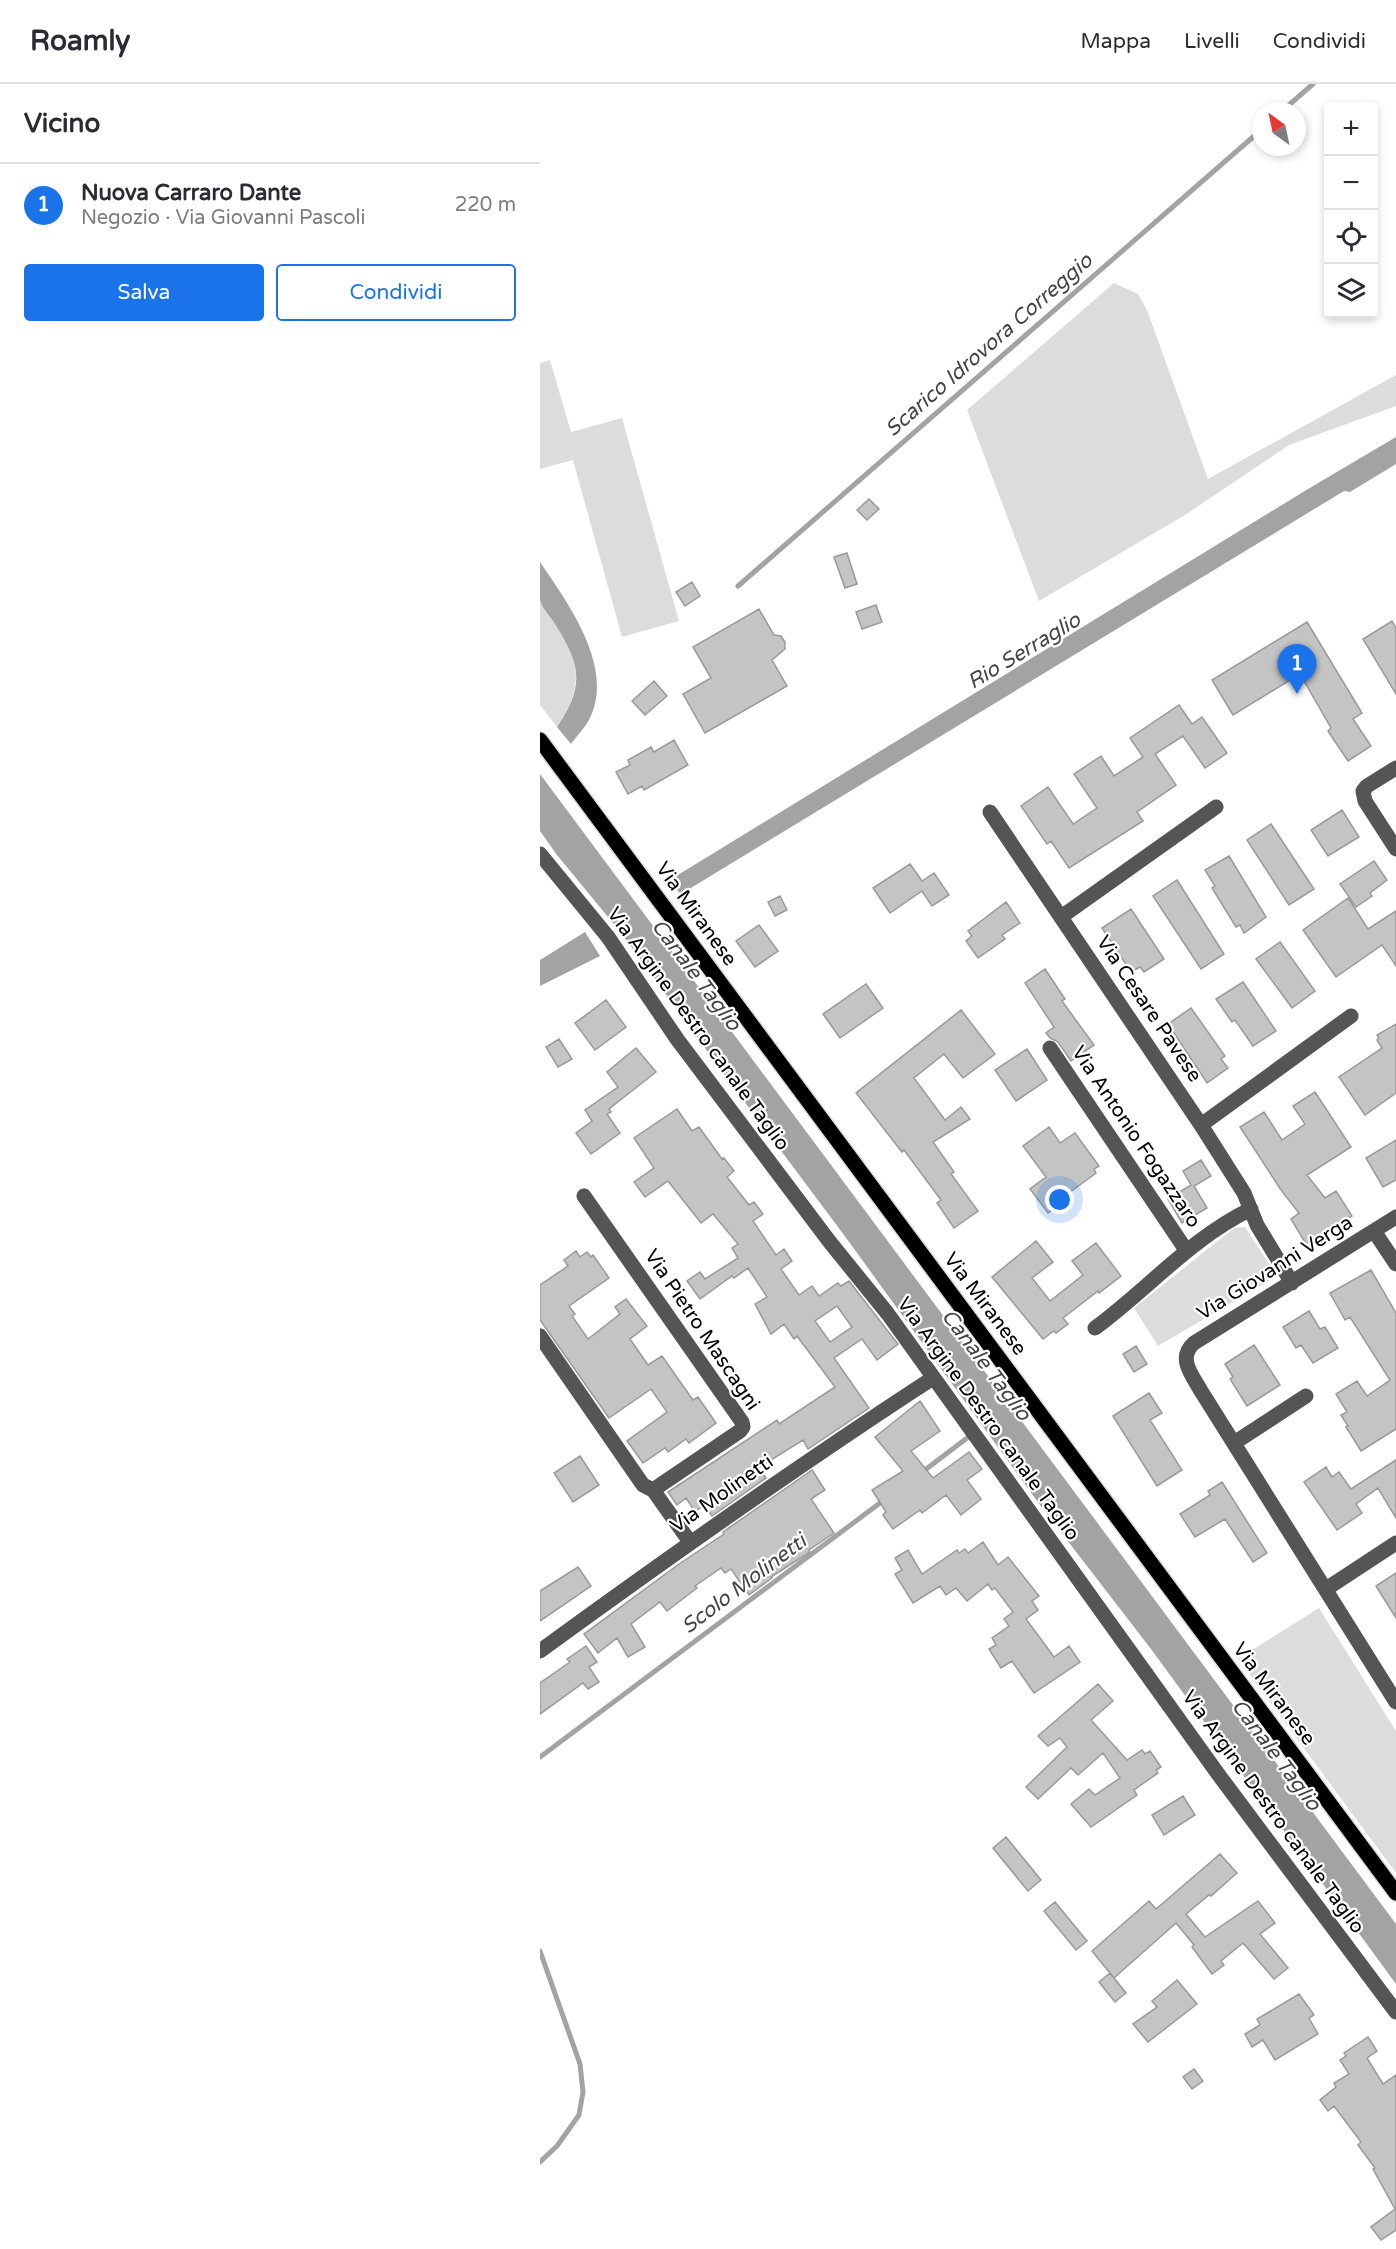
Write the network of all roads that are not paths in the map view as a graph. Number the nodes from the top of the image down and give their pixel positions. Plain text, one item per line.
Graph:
1 (540, 740) edge
2 (1396, 768) edge
3 (1216, 807) dead end
4 (990, 812) dead end
5 (1396, 849) edge
6 (540, 854) edge
7 (1061, 917) junction
8 (1352, 1016) dead end
9 (1050, 1048) dead end
10 (1201, 1125) junction
11 (584, 1196) dead end
12 (1251, 1209) junction
13 (1396, 1217) edge
14 (1374, 1232) junction
15 (1186, 1250) junction
16 (1396, 1264) edge
17 (1292, 1283) junction
18 (1095, 1328) dead end
19 (540, 1336) edge
20 (933, 1378) junction
21 (1306, 1396) dead end
22 (1234, 1443) junction
23 (653, 1490) junction
24 (690, 1542) junction
25 (1396, 1543) edge
26 (1326, 1588) junction
27 (540, 1651) edge
28 (1396, 1702) edge
29 (1396, 1893) edge
30 (1396, 2012) edge

1 - 29 main road, Via Miranese
2 - 5 street
3 - 7 street
4 - 7 street, Via Cesare Pavese
6 - 20 street, Via Argine Destro canale Taglio
7 - 10 street, Via Cesare Pavese
8 - 10 street
9 - 15 street, Via Antonio Fogazzaro
10 - 12 street, Via Cesare Pavese
11 - 23 street, Via Pietro Mascagni
12 - 15 street, Via Antonio Fogazzaro
12 - 17 street, Via Cesare Pavese
13 - 14 street, Via Giovanni Verga
14 - 16 street
14 - 17 street, Via Giovanni Verga
15 - 18 street, Via Antonio Fogazzaro
17 - 22 street, Via Giovanni Verga
19 - 23 street
20 - 24 street, Via Molinetti
20 - 30 street, Via Argine Destro canale Taglio
21 - 22 street
22 - 26 street
23 - 24 street
24 - 27 street, Via Molinetti
25 - 26 street
26 - 28 street

